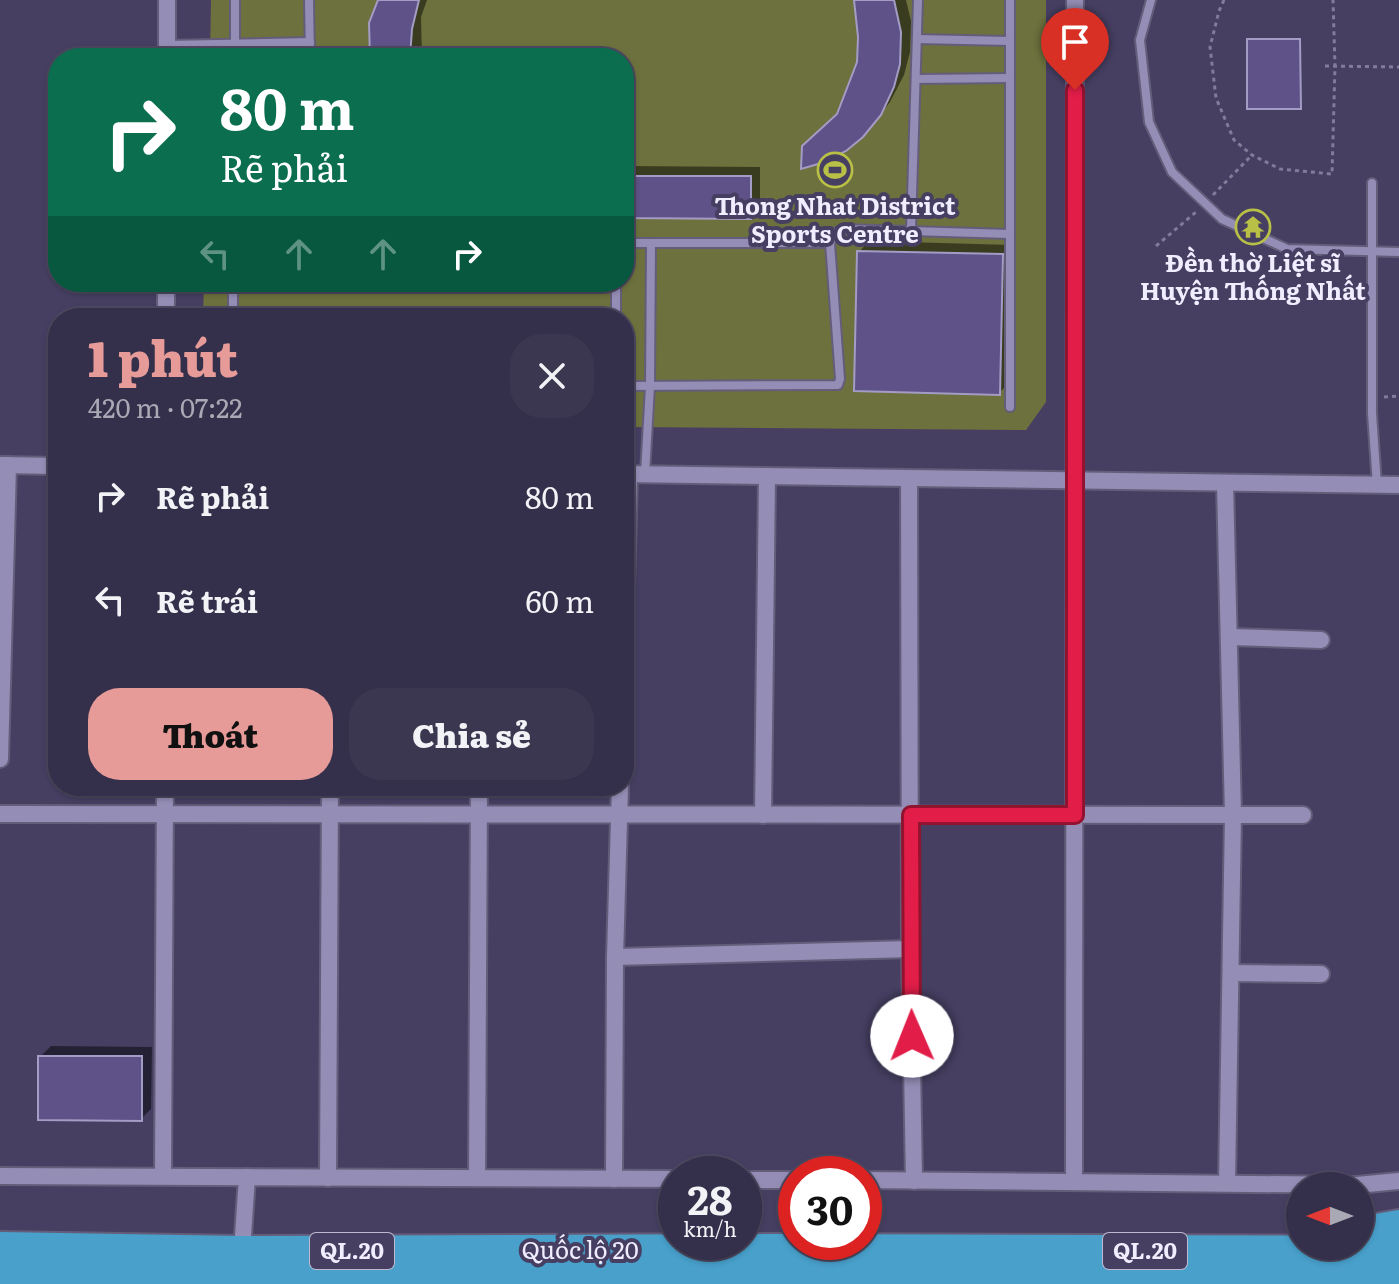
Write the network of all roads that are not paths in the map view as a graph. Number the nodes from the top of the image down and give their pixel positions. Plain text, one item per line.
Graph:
1 (167, 0) edge
2 (235, 0) edge
3 (309, 0) edge
4 (918, 0) edge
5 (1010, 0) edge
6 (1075, 0) edge
7 (1151, 0) edge
8 (917, 39) junction
9 (1010, 41) junction
10 (310, 42) junction
11 (235, 43) junction
12 (167, 48) edge
13 (197, 48) edge
14 (235, 48) edge
15 (310, 48) edge
16 (1010, 78) junction
17 (916, 79) junction
18 (1372, 183) dead end
19 (911, 229) junction
20 (1010, 234) junction
21 (634, 243) edge
22 (651, 243) junction
23 (830, 243) junction
24 (1373, 252) junction
25 (1399, 252) edge
26 (634, 386) edge
27 (650, 386) junction
28 (1010, 407) dead end
29 (634, 462) edge
30 (4, 465) edge
31 (48, 466) edge
32 (634, 476) edge
33 (767, 476) junction
34 (909, 478) junction
35 (1075, 481) junction
36 (1225, 483) junction
37 (1377, 485) junction
38 (1399, 485) edge
39 (3, 602) edge
40 (1231, 637) junction
41 (1321, 640) dead end
42 (0, 759) edge
43 (165, 796) edge
44 (330, 796) edge
45 (479, 796) edge
46 (620, 796) edge
47 (0, 814) edge
48 (164, 814) junction
49 (330, 814) junction
50 (479, 814) junction
51 (620, 814) junction
52 (763, 815) junction
53 (911, 815) junction
54 (1075, 815) junction
55 (1233, 815) junction
56 (1303, 815) dead end
57 (910, 949) junction
58 (615, 957) junction
59 (1231, 973) junction
60 (1321, 974) dead end
61 (0, 1176) edge
62 (163, 1176) junction
63 (247, 1177) junction
64 (328, 1178) junction
65 (477, 1178) junction
66 (614, 1179) junction
67 (658, 1179) edge
68 (882, 1180) edge
69 (914, 1181) junction
70 (1399, 1181) edge
71 (1074, 1182) junction
72 (1227, 1183) junction
73 (1399, 1225) edge
74 (1374, 1229) edge
75 (0, 1247) edge
76 (242, 1251) junction
77 (882, 1251) edge
78 (1399, 1251) edge
79 (1374, 1253) edge
80 (658, 1256) edge
81 (1286, 1258) edge
82 (1286, 1258) edge
83 (694, 1260) edge
84 (750, 1260) edge
85 (1291, 1260) edge
86 (1299, 1260) edge
87 (0, 1273) edge
88 (1399, 1278) edge
89 (1065, 1280) edge
90 (633, 1281) edge
91 (1326, 1284) edge

1 - 12 street
2 - 11 lane
3 - 10 lane
4 - 8 lane
5 - 9 lane
6 - 35 street
7 - 24 lane
8 - 9 lane
8 - 17 lane
9 - 16 lane
10 - 11 lane
10 - 15 lane
11 - 13 lane
11 - 14 lane
16 - 17 lane
16 - 20 lane
17 - 19 lane
18 - 24 lane
19 - 20 lane
19 - 23 lane
20 - 28 lane
21 - 22 lane
22 - 23 lane
22 - 27 lane
23 - 27 lane
24 - 25 lane
24 - 37 lane
26 - 27 lane
27 - 29 lane
30 - 31 street
30 - 39 street
32 - 33 street
33 - 34 street
33 - 52 street
34 - 35 street
34 - 53 street
35 - 36 street
35 - 54 street
36 - 37 street
36 - 40 street
37 - 38 street
39 - 42 street
40 - 41 street
40 - 55 street
43 - 48 street
44 - 49 street
45 - 50 street
46 - 51 street
47 - 48 street
48 - 49 street
48 - 62 street
49 - 50 street
49 - 64 street
50 - 51 street
50 - 65 street
51 - 52 street
51 - 58 street
52 - 53 street
53 - 54 street
53 - 57 street
54 - 55 street
54 - 71 street
55 - 56 street
55 - 59 street
57 - 58 street
57 - 69 street
58 - 66 street
59 - 60 street
59 - 72 street
61 - 62 street
62 - 63 street
63 - 64 street
63 - 76 street
64 - 65 street
65 - 66 street
66 - 67 street
68 - 69 street
69 - 71 street
70 - 72 street
71 - 72 street
73 - 74 highway
75 - 76 highway, Quốc lộ 20 / QL.20
76 - 80 highway, Quốc lộ 20 / QL.20
77 - 81 highway, Quốc lộ 20 / QL.20
78 - 79 highway, Quốc lộ 20 / QL.20
82 - 89 highway, Quốc lộ 20 / QL.20
83 - 90 highway, Quốc lộ 20 / QL.20
84 - 89 highway, Quốc lộ 20 / QL.20
85 - 91 highway, QL.20
86 - 88 highway, Quốc lộ 20 / QL.20
87 - 90 highway, Quốc lộ 20 / QL.20

